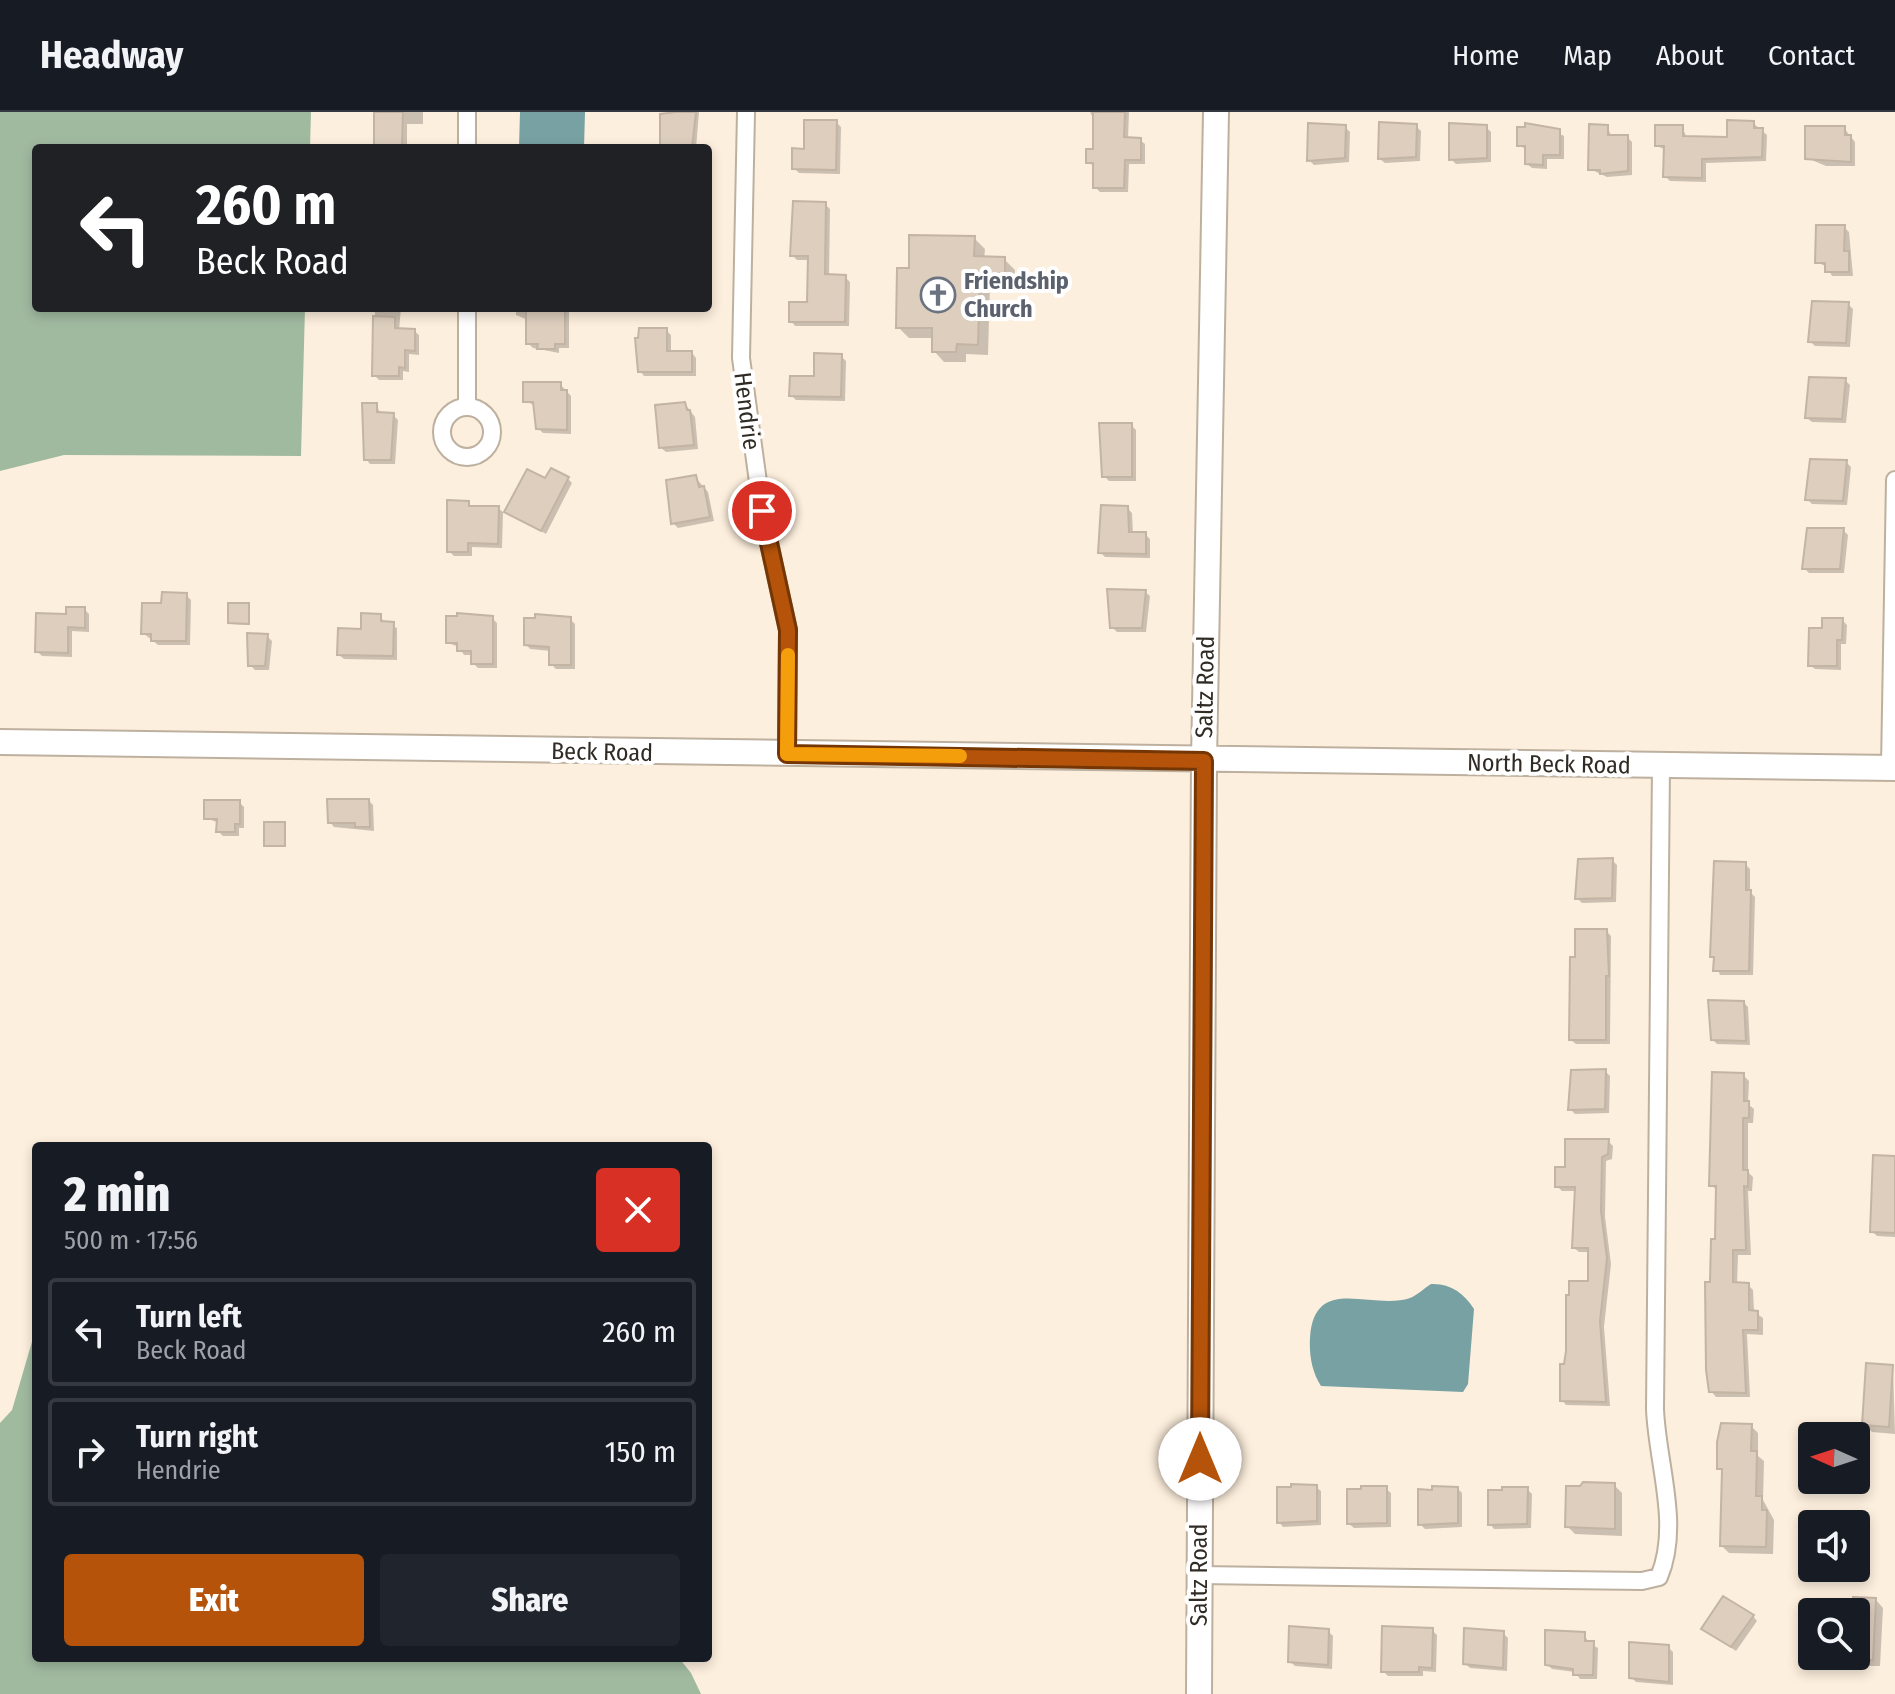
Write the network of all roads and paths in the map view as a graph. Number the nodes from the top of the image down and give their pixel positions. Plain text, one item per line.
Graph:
1 (467, 112) edge
2 (746, 112) edge
3 (1216, 112) edge
4 (467, 144) edge
5 (467, 312) edge
6 (467, 407) dead end
7 (1895, 480) edge
8 (0, 742) edge
9 (787, 754) junction
10 (1204, 761) junction
11 (1661, 766) junction
12 (1893, 768) edge
13 (1199, 1575) junction
14 (1199, 1694) edge

1 - 4 street
2 - 9 street, Hendrie
3 - 10 main road, Saltz Road
5 - 6 street
7 - 12 street
8 - 9 main road, Beck Road
9 - 10 main road, Beck Road
10 - 11 main road, North Beck Road
10 - 13 main road, Saltz Road
11 - 12 main road, North Beck Road
11 - 13 street
13 - 14 main road, Saltz Road

